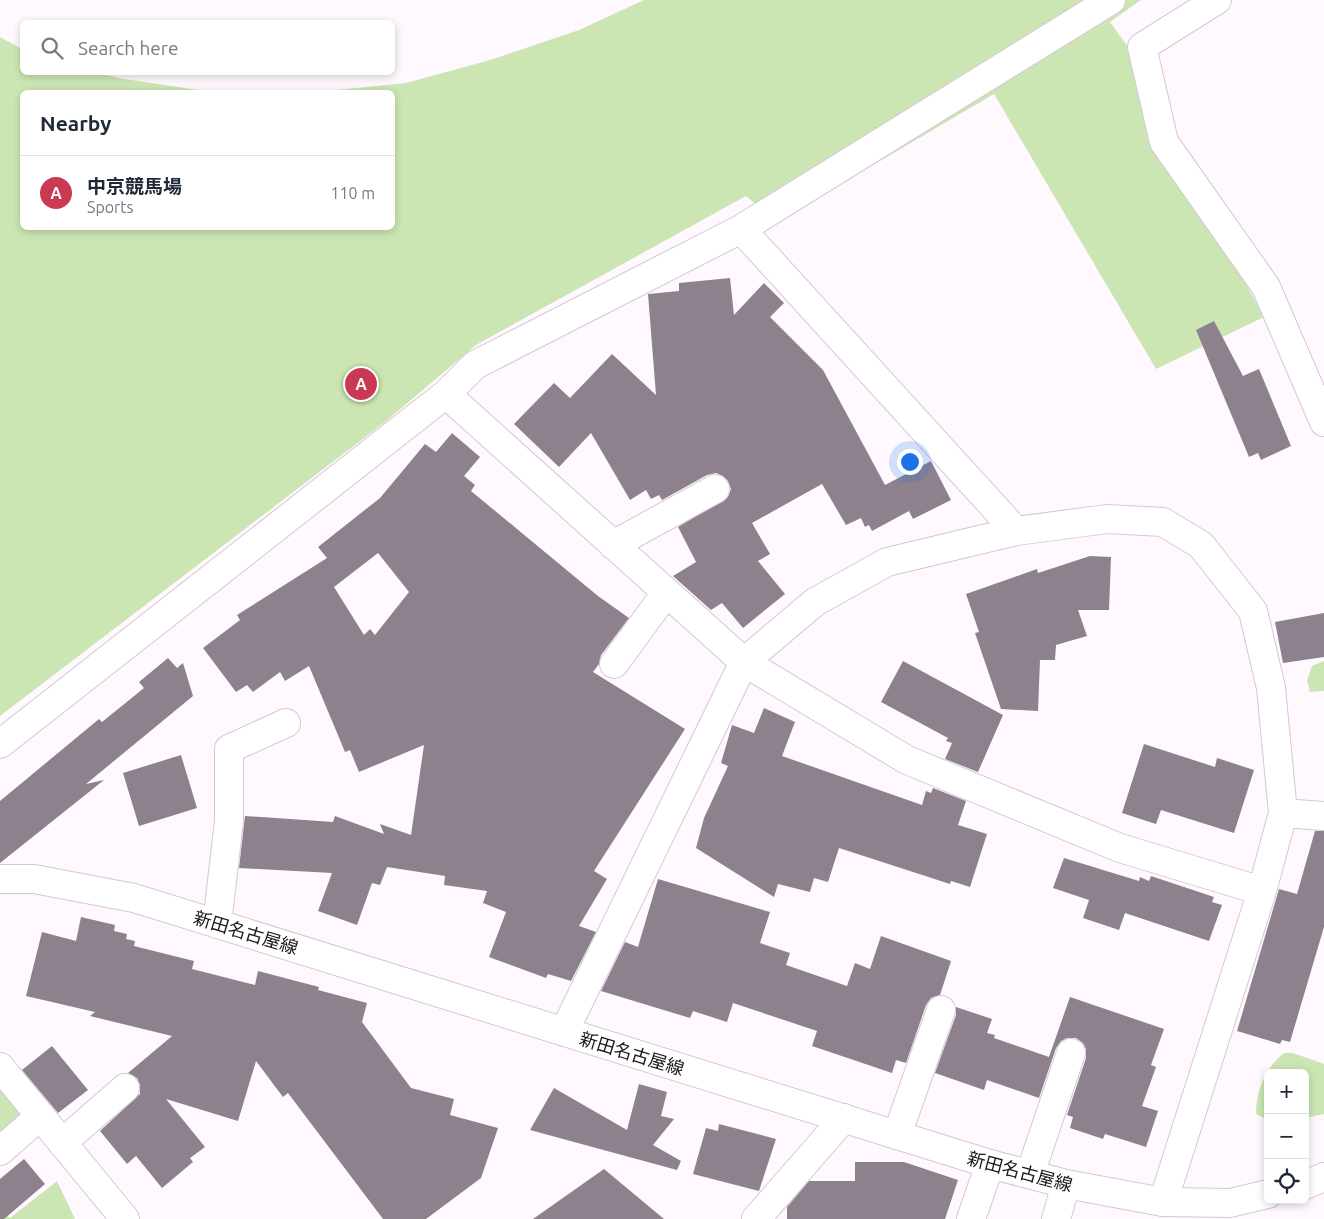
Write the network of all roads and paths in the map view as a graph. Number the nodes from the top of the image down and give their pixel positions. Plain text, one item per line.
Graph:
1 (1111, 0) edge
2 (1217, 0) edge
3 (741, 229) junction
4 (446, 394) junction
5 (1324, 422) edge
6 (715, 489) dead end
7 (1016, 532) junction
8 (614, 545) junction
9 (666, 593) junction
10 (744, 662) junction
11 (614, 664) dead end
12 (286, 723) dead end
13 (0, 744) edge
14 (1283, 812) junction
15 (1324, 816) edge
16 (0, 879) edge
17 (1262, 891) junction
18 (217, 924) junction
19 (941, 1010) dead end
20 (564, 1032) junction
21 (1071, 1052) dead end
22 (0, 1067) edge
23 (125, 1088) dead end
24 (40, 1116) junction
25 (844, 1118) junction
26 (897, 1135) junction
27 (62, 1143) junction
28 (0, 1151) edge
29 (990, 1164) junction
30 (1030, 1174) junction
31 (1324, 1177) edge
32 (1309, 1183) edge
33 (1066, 1184) junction
34 (1264, 1195) edge
35 (1163, 1202) junction
36 (125, 1219) edge
37 (756, 1219) edge
38 (971, 1219) edge
39 (1056, 1219) edge

1 - 3 street
2 - 5 street
3 - 4 street
3 - 7 street
4 - 8 street
4 - 13 street
6 - 8 street
7 - 10 street
7 - 14 street
8 - 9 street
9 - 10 street
9 - 11 street
10 - 17 street
10 - 20 street
12 - 18 street
14 - 15 street
14 - 17 street
16 - 18 street, 新田名古屋線
17 - 35 street
18 - 20 street, 新田名古屋線
19 - 26 street
20 - 25 street, 新田名古屋線
21 - 30 street
22 - 24 street
23 - 27 street
24 - 27 street
24 - 28 street
25 - 26 street, 新田名古屋線
25 - 37 street
26 - 29 street, 新田名古屋線
27 - 36 street
29 - 30 street, 新田名古屋線
29 - 38 street
30 - 33 street, 新田名古屋線
31 - 32 street
33 - 35 street, 新田名古屋線
33 - 39 street
34 - 35 street, 新田名古屋線

